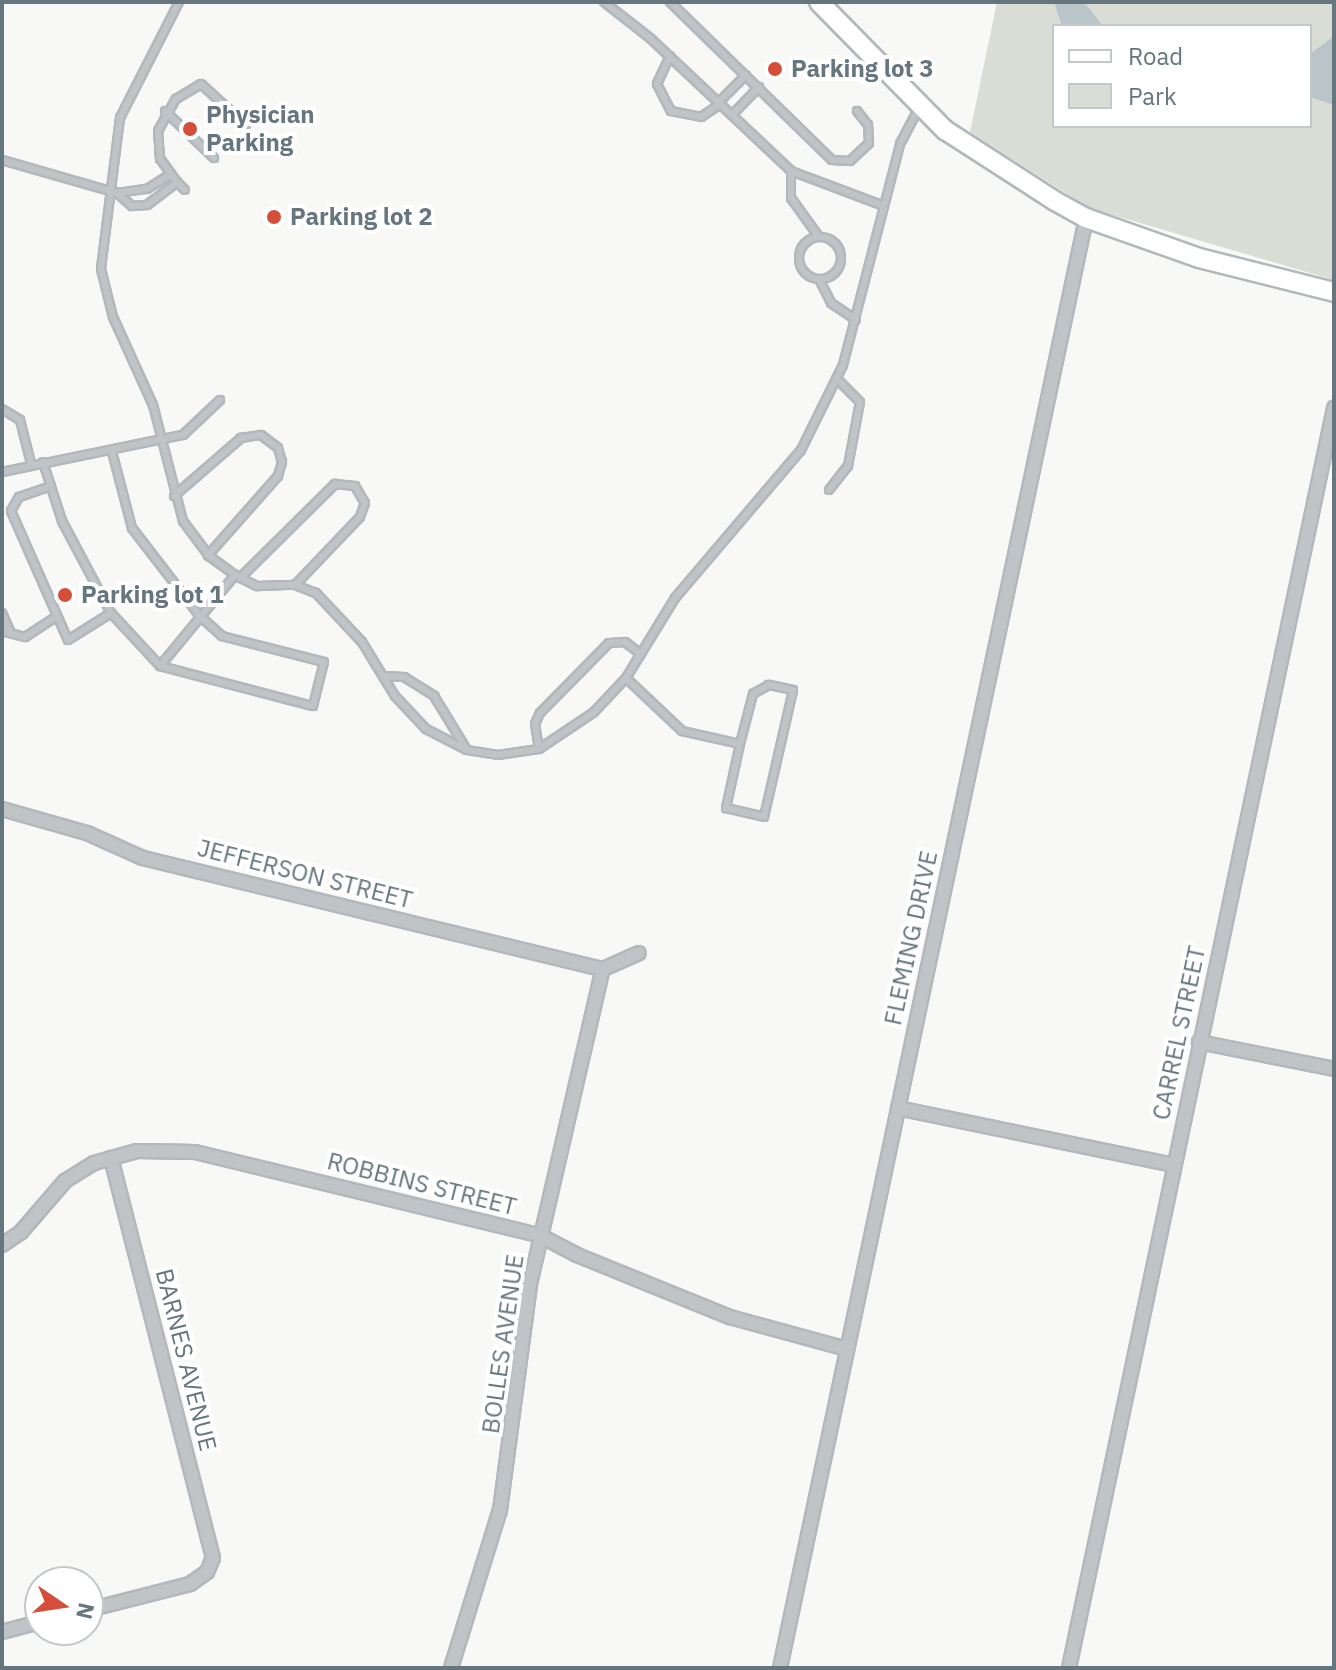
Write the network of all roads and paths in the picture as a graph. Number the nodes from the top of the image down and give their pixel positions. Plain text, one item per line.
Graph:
1 (179, 2) edge
2 (604, 2) edge
3 (670, 2) edge
4 (819, 2) edge
5 (670, 56) junction
6 (746, 75) junction
7 (759, 87) junction
8 (720, 103) junction
9 (920, 106) junction
10 (165, 111) junction
11 (857, 111) dead end
12 (732, 115) junction
13 (246, 125) dead end
14 (214, 158) dead end
15 (2, 160) edge
16 (791, 171) junction
17 (171, 174) junction
18 (177, 182) junction
19 (185, 190) dead end
20 (109, 191) junction
21 (117, 193) junction
22 (884, 206) junction
23 (1086, 218) junction
24 (819, 237) junction
25 (819, 279) junction
26 (1334, 292) edge
27 (856, 320) junction
28 (837, 379) junction
29 (220, 400) dead end
30 (1334, 408) edge
31 (2, 409) edge
32 (161, 440) junction
33 (112, 452) junction
34 (43, 462) junction
35 (31, 463) junction
36 (2, 472) edge
37 (51, 486) junction
38 (829, 490) dead end
39 (174, 496) junction
40 (208, 555) junction
41 (237, 576) junction
42 (295, 585) junction
43 (2, 613) edge
44 (111, 613) junction
45 (57, 616) junction
46 (204, 619) junction
47 (2, 631) edge
48 (11, 633) junction
49 (641, 654) junction
50 (160, 666) junction
51 (383, 676) junction
52 (626, 678) junction
53 (740, 744) junction
54 (539, 749) junction
55 (467, 750) junction
56 (2, 809) edge
57 (639, 953) dead end
58 (603, 969) junction
59 (1199, 1042) junction
60 (1334, 1069) edge
61 (898, 1108) junction
62 (111, 1158) junction
63 (1173, 1165) junction
64 (541, 1236) junction
65 (2, 1245) edge
66 (847, 1349) junction
67 (104, 1606) edge
68 (24, 1626) edge
69 (2, 1632) edge
70 (451, 1668) edge
71 (780, 1668) edge
72 (1069, 1668) edge

1 - 20 lane
2 - 5 lane
3 - 6 lane
4 - 9 street
5 - 8 lane
5 - 8 lane
6 - 7 lane
6 - 8 lane
7 - 11 lane
7 - 12 lane
8 - 12 lane
9 - 22 lane
9 - 23 street
10 - 13 lane
10 - 14 lane
10 - 17 lane
12 - 16 lane
15 - 20 lane
16 - 22 lane
16 - 24 lane
17 - 18 lane
17 - 21 lane
18 - 19 lane
18 - 21 lane
20 - 21 lane
20 - 32 lane
22 - 27 lane
23 - 26 street
23 - 61 street, FLEMING DRIVE
24 - 25 lane
24 - 25 lane
25 - 27 lane
27 - 28 lane
28 - 38 lane
28 - 49 lane
29 - 32 lane
30 - 59 street, CARREL STREET
31 - 35 lane
32 - 33 lane
32 - 39 lane
33 - 34 lane
33 - 46 lane
34 - 35 lane
34 - 37 lane
35 - 36 lane
37 - 44 lane
37 - 45 lane
39 - 40 lane
39 - 40 lane
40 - 41 lane
41 - 42 lane
41 - 42 lane
41 - 46 lane
42 - 51 lane
43 - 48 lane
44 - 45 lane
44 - 50 lane
45 - 48 lane
46 - 50 lane
46 - 50 lane
47 - 48 lane
49 - 52 lane
49 - 54 lane
51 - 55 lane
51 - 55 lane
52 - 53 lane
52 - 54 lane
53 - 53 lane
54 - 55 lane
56 - 58 street, JEFFERSON STREET
57 - 58 street
58 - 64 street, BOLLES AVENUE
59 - 60 street
59 - 63 street, CARREL STREET
61 - 63 street
61 - 66 street, FLEMING DRIVE
62 - 64 street, ROBBINS STREET
62 - 65 street, ROBBINS STREET
62 - 67 street, BARNES AVENUE
63 - 72 street, CARREL STREET
64 - 66 street, ROBBINS STREET
64 - 70 street, BOLLES AVENUE
66 - 71 street, FLEMING DRIVE
68 - 69 street

